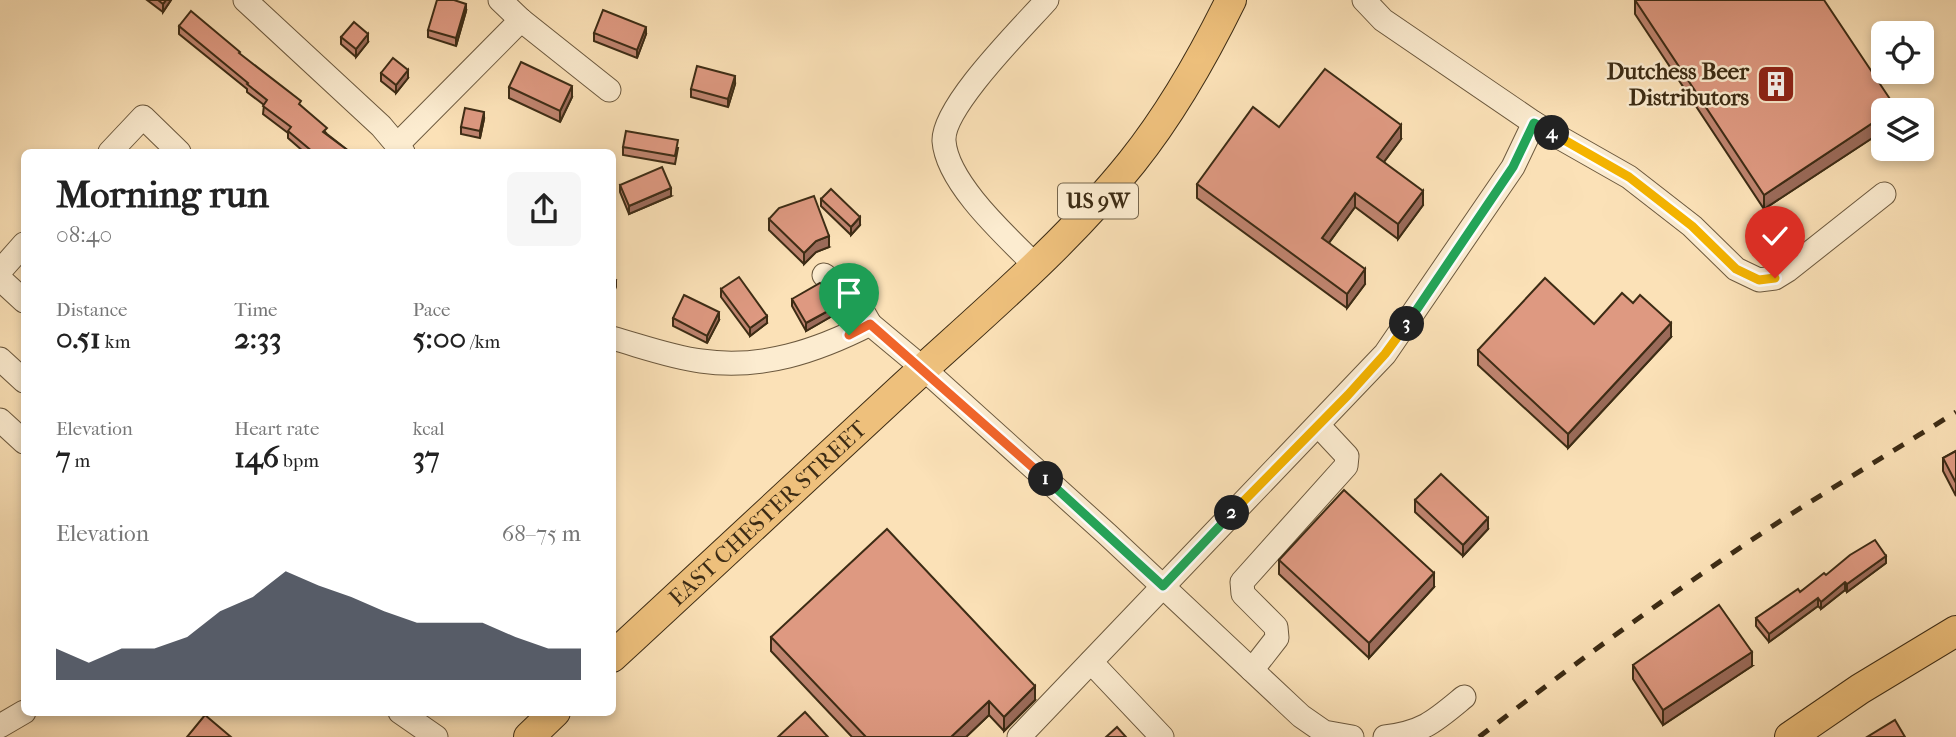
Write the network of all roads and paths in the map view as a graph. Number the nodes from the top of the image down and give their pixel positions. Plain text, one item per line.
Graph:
1 (245, 0) edge
2 (500, 0) edge
3 (1047, 0) edge
4 (1231, 0) edge
5 (1364, 0) edge
6 (521, 20) junction
7 (609, 90) dead end
8 (1534, 123) junction
9 (400, 148) edge
10 (113, 149) edge
11 (176, 149) edge
12 (1884, 194) dead end
13 (21, 247) edge
14 (1035, 265) junction
15 (0, 271) edge
16 (824, 275) dead end
17 (0, 279) edge
18 (21, 298) edge
19 (870, 324) junction
20 (616, 339) edge
21 (0, 359) edge
22 (923, 369) junction
23 (21, 379) edge
24 (0, 420) edge
25 (1318, 425) junction
26 (21, 439) edge
27 (1163, 586) junction
28 (1956, 631) edge
29 (616, 653) edge
30 (1091, 662) junction
31 (1252, 670) junction
32 (1464, 697) dead end
33 (21, 714) edge
34 (406, 716) edge
35 (551, 716) edge
36 (0, 726) edge
37 (1802, 734) edge
38 (436, 737) edge
39 (529, 737) edge
40 (1019, 737) edge
41 (1162, 737) edge
42 (1352, 737) edge
43 (1385, 737) edge

1 - 9 street
2 - 6 street
3 - 14 street
4 - 14 main road, US 9W
5 - 8 street
6 - 7 street
6 - 9 street
8 - 12 street
8 - 25 street
10 - 11 street
13 - 15 street
14 - 22 main road, US 9W
16 - 19 street
17 - 18 street
19 - 20 street
19 - 22 street
21 - 23 street
22 - 27 street
22 - 29 main road, EAST CHESTER STREET / US 9W
24 - 26 street
25 - 27 street
25 - 31 street
27 - 30 street
27 - 31 street
28 - 37 main road
30 - 40 street
30 - 41 street
31 - 42 street
32 - 43 street
33 - 36 street
34 - 38 street
35 - 39 main road

